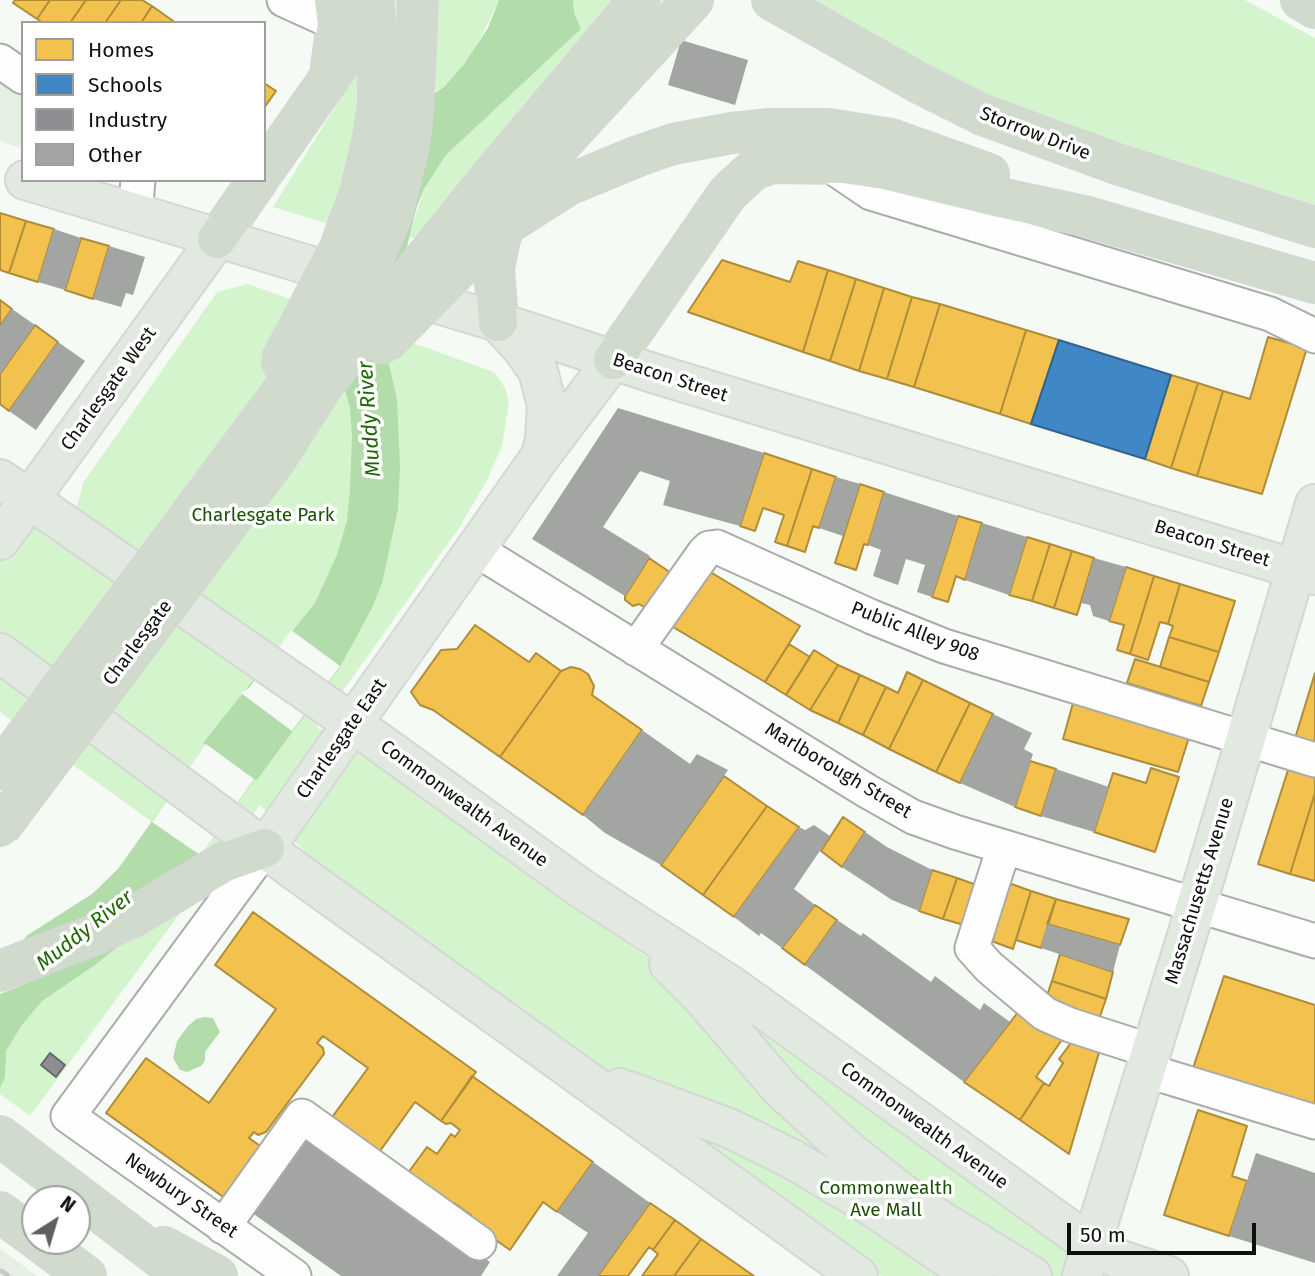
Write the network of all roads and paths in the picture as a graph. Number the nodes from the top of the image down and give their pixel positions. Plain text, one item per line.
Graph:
1 (284, 0) edge
2 (371, 0) edge
3 (418, 0) edge
4 (639, 0) edge
5 (693, 0) edge
6 (772, 0) edge
7 (1301, 0) edge
8 (1315, 8) edge
9 (335, 12) edge
10 (0, 61) edge
11 (21, 76) edge
12 (329, 79) junction
13 (827, 163) junction
14 (266, 168) edge
15 (0, 172) edge
16 (21, 179) edge
17 (37, 182) edge
18 (257, 182) edge
19 (136, 197) edge
20 (1084, 216) junction
21 (1315, 227) edge
22 (217, 239) junction
23 (1315, 284) edge
24 (498, 322) junction
25 (1315, 336) edge
26 (613, 360) junction
27 (262, 448) junction
28 (540, 457) junction
29 (15, 489) edge
30 (1315, 504) edge
31 (0, 540) edge
32 (475, 549) junction
33 (1306, 572) edge
34 (636, 649) junction
35 (0, 653) edge
36 (338, 714) junction
37 (1246, 740) junction
38 (1315, 760) edge
39 (0, 771) edge
40 (0, 828) edge
41 (1004, 847) junction
42 (265, 848) junction
43 (582, 889) junction
44 (1196, 904) junction
45 (1315, 941) edge
46 (0, 971) edge
47 (550, 1054) junction
48 (1148, 1061) junction
49 (68, 1116) joint
50 (1315, 1122) edge
51 (0, 1136) edge
52 (64, 1185) edge
53 (91, 1206) joint
54 (0, 1212) edge
55 (223, 1227) junction
56 (21, 1228) edge
57 (478, 1243) dead end
58 (58, 1255) edge
59 (1086, 1260) edge
60 (86, 1276) edge
61 (184, 1276) edge
62 (217, 1276) edge
63 (294, 1276) edge
64 (858, 1276) edge
65 (974, 1276) edge
66 (1032, 1276) edge
67 (1169, 1276) edge

1 - 9 street
2 - 12 highway
2 - 27 highway, bridge
3 - 27 highway, bridge
4 - 27 highway, bridge
5 - 24 highway
6 - 21 highway, Storrow Drive
7 - 8 highway
9 - 12 highway
10 - 11 street
12 - 14 highway
13 - 20 highway
13 - 25 street
13 - 26 highway
15 - 16 main road, Beacon Street
17 - 19 main road, Beacon Street
18 - 22 highway
19 - 22 main road, Beacon Street
20 - 23 highway
20 - 27 highway, bridge
22 - 24 main road, Beacon Street, bridge
22 - 29 main road, Charlesgate West
24 - 26 main road, Beacon Street
24 - 28 main road
26 - 28 main road, Charlesgate East
26 - 33 main road, Beacon Street
27 - 39 highway, Charlesgate, bridge
27 - 40 highway, Charlesgate, bridge
28 - 32 main road, Charlesgate East
29 - 31 main road, Charlesgate West
29 - 36 main road, Commonwealth Avenue
30 - 33 main road, Massachusetts Avenue
32 - 34 street, Marlborough Street
32 - 36 main road, Charlesgate East
33 - 37 main road, Massachusetts Avenue
34 - 37 street, Public Alley 908
34 - 41 street, Marlborough Street
35 - 42 main road
36 - 42 main road, Charlesgate East
36 - 43 main road, Commonwealth Avenue
37 - 38 street, Public Alley 908
37 - 44 main road, Massachusetts Avenue
41 - 44 street, Marlborough Street
41 - 48 street
42 - 46 highway
42 - 47 main road
42 - 49 street, Charlesgate East
43 - 59 main road, Commonwealth Avenue
43 - 66 main road, Commonwealth Avenue
44 - 45 street, Marlborough Street
44 - 48 main road, Massachusetts Avenue
47 - 64 main road
47 - 65 main road
48 - 50 street
48 - 59 main road, Massachusetts Avenue
49 - 55 street, Newbury Street
51 - 52 highway
53 - 61 highway
53 - 62 highway
54 - 56 highway
55 - 57 street
55 - 63 street, Newbury Street
58 - 60 highway
59 - 67 main road, Commonwealth Avenue

